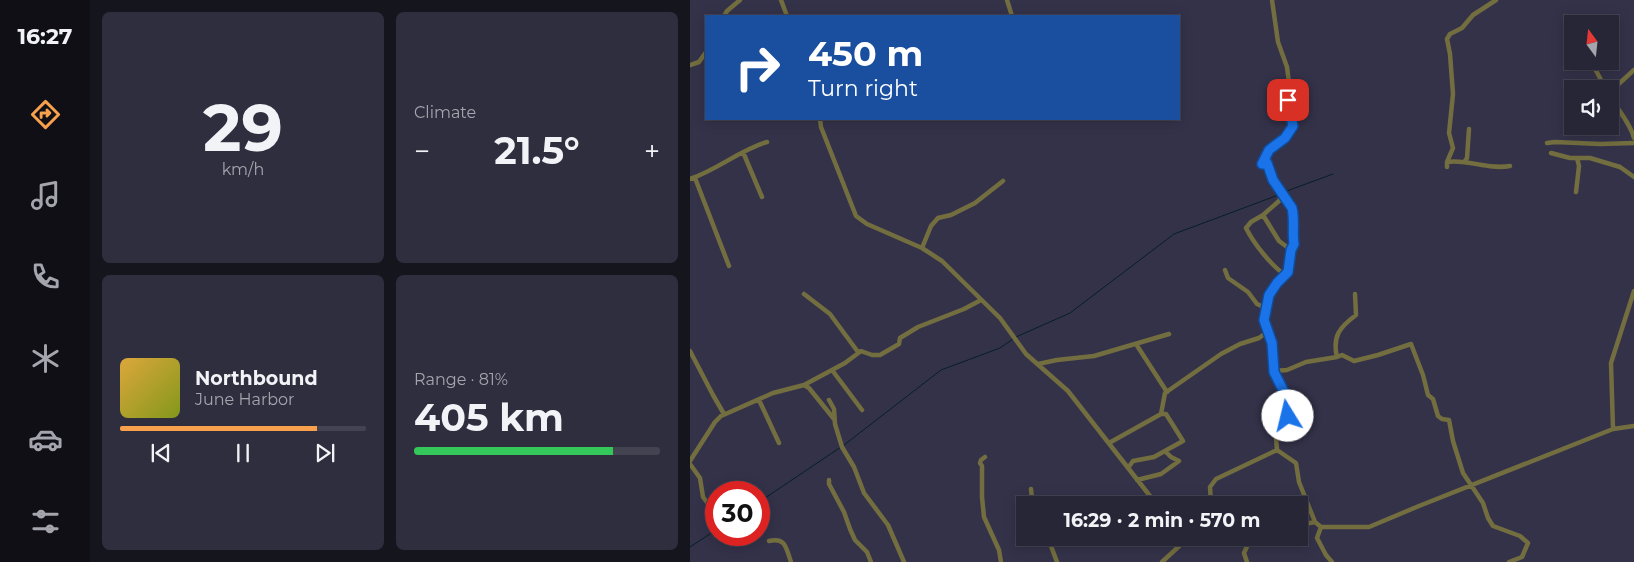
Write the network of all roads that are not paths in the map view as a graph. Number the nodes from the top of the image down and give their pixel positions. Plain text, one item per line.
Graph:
1 (740, 0) edge
2 (781, 0) edge
3 (1007, 0) edge
4 (1272, 0) edge
5 (1496, 0) edge
6 (725, 15) edge
7 (787, 15) edge
8 (1012, 15) edge
9 (705, 53) edge
10 (690, 65) edge
11 (1634, 70) edge
12 (1619, 84) edge
13 (1619, 112) edge
14 (820, 120) edge
15 (1469, 129) dead end
16 (1634, 138) edge
17 (767, 142) dead end
18 (1547, 143) dead end
19 (1634, 143) edge
20 (743, 152) junction
21 (1552, 153) dead end
22 (1577, 158) junction
23 (1464, 161) junction
24 (1510, 166) dead end
25 (1634, 177) edge
26 (692, 179) edge
27 (1003, 182) dead end
28 (1576, 192) dead end
29 (1282, 196) junction
30 (762, 198) dead end
31 (1263, 214) junction
32 (922, 248) junction
33 (1291, 250) junction
34 (729, 266) dead end
35 (1225, 270) dead end
36 (1285, 274) junction
37 (1634, 291) edge
38 (804, 294) dead end
39 (1355, 294) dead end
40 (981, 300) junction
41 (1266, 308) junction
42 (1267, 332) junction
43 (1169, 334) dead end
44 (1136, 344) junction
45 (690, 351) edge
46 (858, 352) junction
47 (1337, 357) junction
48 (1038, 364) junction
49 (832, 370) junction
50 (1274, 372) junction
51 (804, 385) junction
52 (1168, 392) junction
53 (759, 400) junction
54 (829, 400) dead end
55 (862, 410) dead end
56 (724, 414) junction
57 (1161, 414) junction
58 (835, 419) junction
59 (1634, 426) edge
60 (1613, 429) junction
61 (779, 443) dead end
62 (1109, 443) junction
63 (1277, 450) junction
64 (1166, 452) junction
65 (985, 457) dead end
66 (690, 462) edge
67 (1128, 468) junction
68 (828, 480) dead end
69 (1137, 480) junction
70 (1471, 485) junction
71 (1031, 489) dead end
72 (1032, 496) edge
73 (1150, 496) edge
74 (1211, 496) edge
75 (705, 500) edge
76 (1315, 522) junction
77 (1308, 523) edge
78 (1321, 527) junction
79 (770, 541) edge
80 (1051, 546) edge
81 (1180, 546) edge
82 (1247, 546) edge
83 (792, 562) edge
84 (871, 562) edge
85 (904, 562) edge
86 (1001, 562) edge
87 (1057, 562) edge
88 (1162, 562) edge
89 (1247, 562) edge
90 (1332, 562) edge
91 (1509, 562) edge

1 - 6 street
2 - 7 street
3 - 8 street
4 - 29 street
5 - 23 street
9 - 10 street
11 - 12 street
13 - 16 street
14 - 32 street
15 - 23 street
17 - 20 street
18 - 19 street
20 - 26 street
20 - 30 street
21 - 22 street
22 - 25 street
22 - 28 street
23 - 24 street
26 - 34 street
27 - 32 street
29 - 31 street
29 - 33 street
31 - 33 street
31 - 36 street
32 - 40 street
33 - 36 street
35 - 41 street
36 - 41 street
37 - 60 street
38 - 46 street
39 - 47 street
40 - 46 street
40 - 48 street
41 - 42 street
42 - 50 street
42 - 52 street
43 - 44 street
44 - 48 street
44 - 52 street
45 - 56 street
46 - 49 street
47 - 50 street
47 - 70 street
48 - 62 street
49 - 51 street
49 - 55 street
50 - 63 street
51 - 53 street
51 - 58 street
52 - 57 street
53 - 56 street
53 - 61 street
54 - 58 street
56 - 66 street
57 - 62 street
57 - 64 street
58 - 85 street
59 - 60 street
60 - 70 street
62 - 67 street
63 - 74 street
63 - 76 street
64 - 67 street
64 - 69 street
65 - 86 street
66 - 75 street
67 - 69 street
68 - 84 street
69 - 73 street
70 - 78 street
70 - 91 street
71 - 72 street
76 - 77 street
76 - 78 street
78 - 90 street
79 - 83 street
80 - 87 street
81 - 88 street
82 - 89 street

